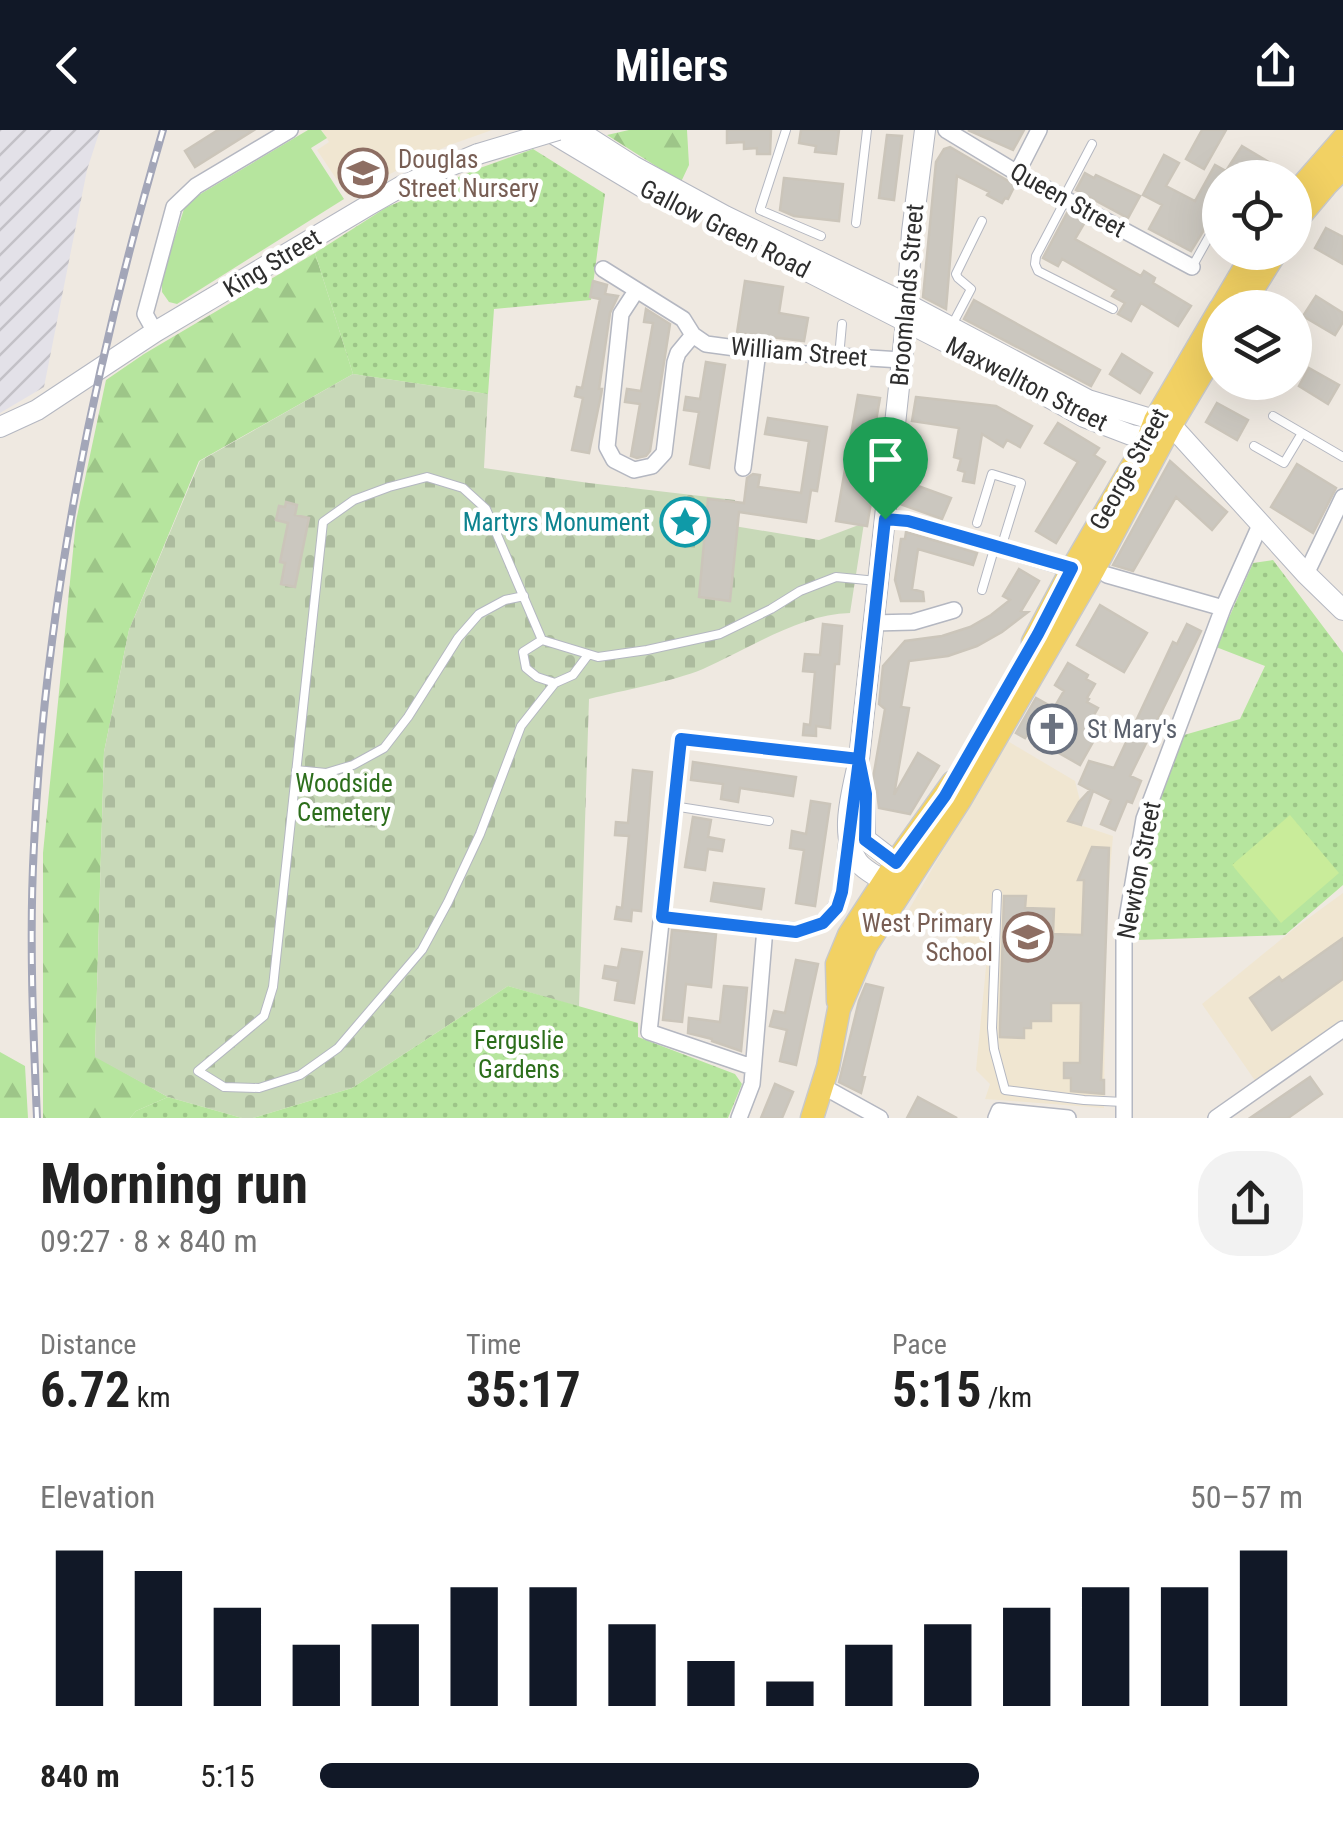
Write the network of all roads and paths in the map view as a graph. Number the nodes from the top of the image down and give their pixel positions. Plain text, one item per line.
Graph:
1 (290, 130) edge
2 (547, 130) edge
3 (558, 130) edge
4 (577, 130) edge
5 (786, 130) edge
6 (867, 130) edge
7 (925, 130) edge
8 (946, 130) edge
9 (1039, 130) edge
10 (1092, 144) dead end
11 (1341, 144) edge
12 (1343, 168) edge
13 (1017, 173) junction
14 (1312, 176) edge
15 (1065, 198) junction
16 (1312, 202) edge
17 (982, 221) dead end
18 (856, 222) dead end
19 (821, 236) dead end
20 (1202, 249) edge
21 (1192, 267) joint
22 (602, 270) dead end
23 (636, 291) junction
24 (1113, 309) dead end
25 (906, 313) junction
26 (842, 324) dead end
27 (952, 327) junction
28 (155, 332) junction
29 (694, 334) junction
30 (1202, 345) edge
31 (758, 351) junction
32 (839, 357) junction
33 (901, 360) junction
34 (1202, 369) edge
35 (1273, 416) dead end
36 (0, 427) edge
37 (1160, 431) junction
38 (1302, 433) junction
39 (1254, 446) dead end
40 (1343, 457) edge
41 (743, 468) dead end
42 (1343, 497) edge
43 (885, 519) junction
44 (977, 523) dead end
45 (1261, 523) junction
46 (998, 547) junction
47 (1072, 568) junction
48 (1306, 574) junction
49 (1107, 575) dead end
50 (877, 581) junction
51 (982, 590) dead end
52 (524, 596) junction
53 (1223, 608) junction
54 (954, 610) dead end
55 (1343, 610) edge
56 (873, 624) junction
57 (542, 640) junction
58 (588, 655) junction
59 (555, 683) junction
60 (859, 759) junction
61 (296, 770) junction
62 (673, 806) junction
63 (769, 820) dead end
64 (848, 830) junction
65 (897, 872) junction
66 (997, 894) dead end
67 (662, 917) junction
68 (766, 928) junction
69 (1343, 1029) edge
70 (752, 1067) junction
71 (824, 1087) junction
72 (1124, 1110) edge
73 (739, 1118) edge
74 (812, 1118) edge
75 (880, 1118) edge
76 (996, 1118) edge
77 (1068, 1118) edge
78 (1216, 1118) edge

1 - 28 street
2 - 25 main road, Gallow Green Road
3 - 28 main road, King Street, bridge
4 - 25 main road, Gallow Green Road
5 - 19 lane
6 - 18 lane
7 - 25 main road, Broomlands Street
8 - 13 street, Queen Street
9 - 13 street
10 - 15 lane
11 - 14 main road
12 - 16 main road
13 - 15 street, Queen Street
15 - 21 street, Queen Street
15 - 24 lane
17 - 27 lane
20 - 21 lane
22 - 23 street, William Street
23 - 29 street, William Street
23 - 29 street
25 - 27 main road, Maxwellton Street
25 - 33 main road, Broomlands Street
25 - 37 main road, Maxwellton Street
26 - 32 lane
27 - 37 main road, Maxwellton Street
28 - 36 main road, King Street
29 - 31 street, William Street
30 - 37 main road, George Street
31 - 32 street, William Street
31 - 41 street
32 - 33 street, William Street
33 - 43 main road, Broomlands Street
34 - 37 main road, George Street
35 - 38 lane
37 - 45 main road, Maxwellton Street
37 - 47 main road, George Street
37 - 65 main road, George Street
38 - 39 lane
38 - 40 lane
42 - 48 street
43 - 46 street
43 - 50 main road, Broomlands Street
44 - 46 lane
45 - 48 main road, Maxwellton Street
45 - 53 street, Newton Street
46 - 47 street
46 - 51 lane
47 - 65 main road, George Street
48 - 55 main road, Maxwellton Street
49 - 53 street
50 - 56 main road, Broomlands Street
50 - 58 lane
52 - 57 lane
52 - 61 lane
52 - 61 lane
53 - 72 street, Newton Street
54 - 56 street
56 - 60 main road, Broomlands Street
57 - 58 lane
57 - 59 lane
58 - 59 lane
59 - 61 lane
60 - 62 street
60 - 64 main road, Broomlands Street
60 - 65 main road, Broomlands Street
62 - 63 lane
62 - 67 street
64 - 65 main road
64 - 68 street, Broomlands Street
65 - 71 main road, George Street
66 - 72 lane
67 - 68 street
67 - 70 street
68 - 70 street
69 - 78 street
70 - 73 street
71 - 74 main road
71 - 75 street
76 - 77 street

